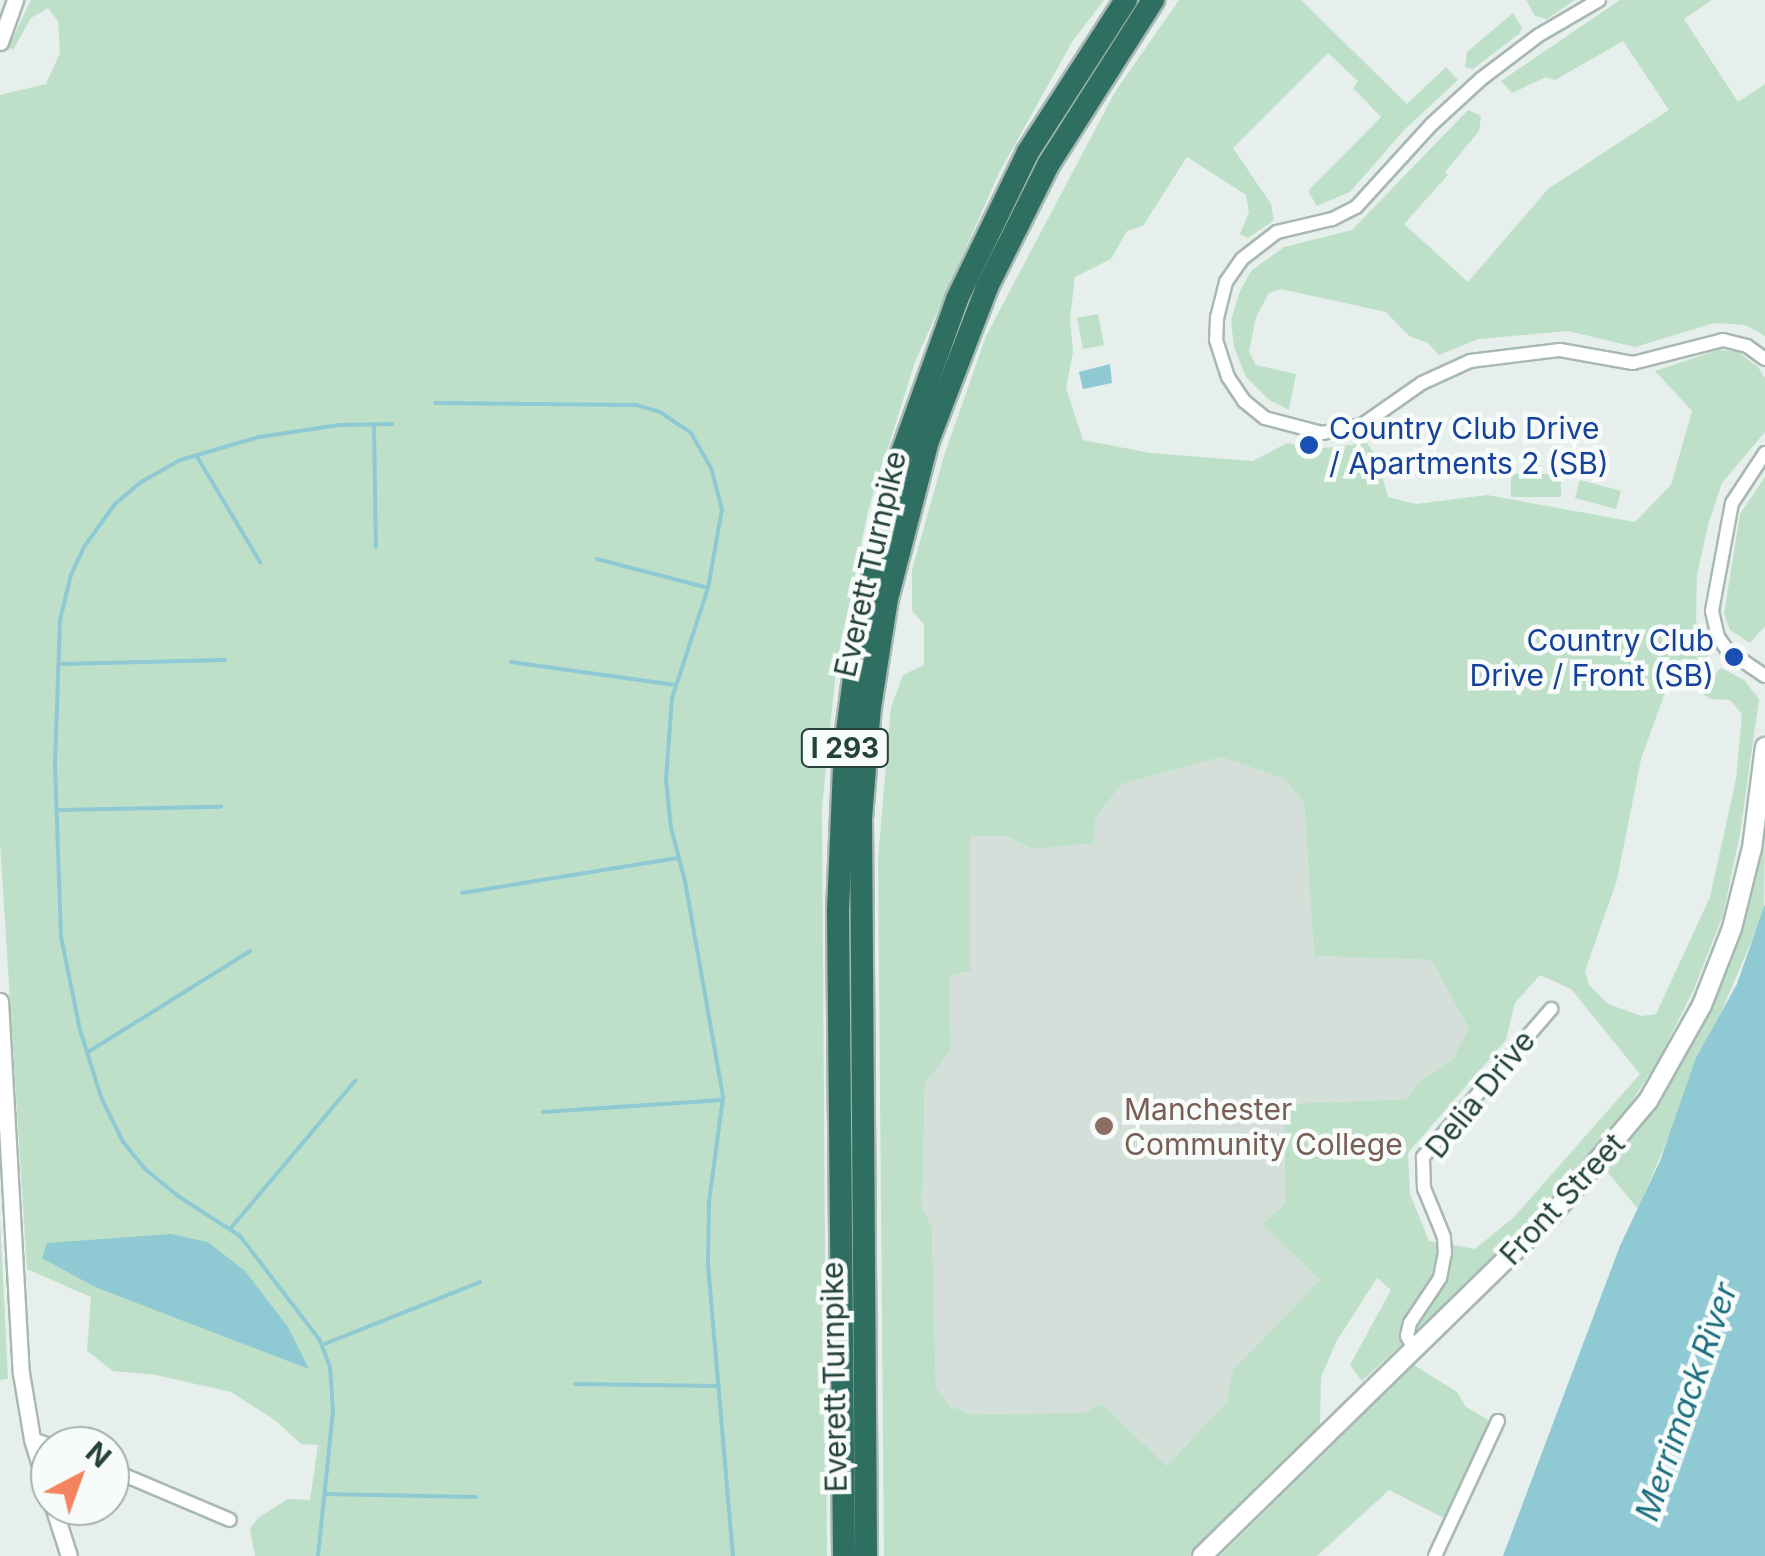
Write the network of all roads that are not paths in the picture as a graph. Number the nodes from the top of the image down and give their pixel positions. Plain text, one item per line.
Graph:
1 (15, 0) edge
2 (1126, 0) edge
3 (1153, 0) edge
4 (1599, 0) edge
5 (0, 42) edge
6 (1765, 359) edge
7 (1765, 453) edge
8 (1765, 676) edge
9 (1765, 747) edge
10 (0, 1001) edge
11 (1551, 1009) dead end
12 (1414, 1348) junction
13 (1498, 1421) dead end
14 (30, 1428) edge
15 (130, 1478) edge
16 (230, 1520) dead end
17 (59, 1526) edge
18 (69, 1556) edge
19 (844, 1556) edge
20 (866, 1556) edge
21 (1202, 1556) edge
22 (1435, 1556) edge

1 - 5 street
2 - 19 highway, Everett Turnpike / I 293
3 - 20 highway, Everett Turnpike / I 293
4 - 6 street
7 - 8 street
9 - 12 main road, Front Street
10 - 14 street
11 - 12 street, Delia Drive
12 - 21 main road, Front Street
13 - 22 street
15 - 16 street
17 - 18 street

